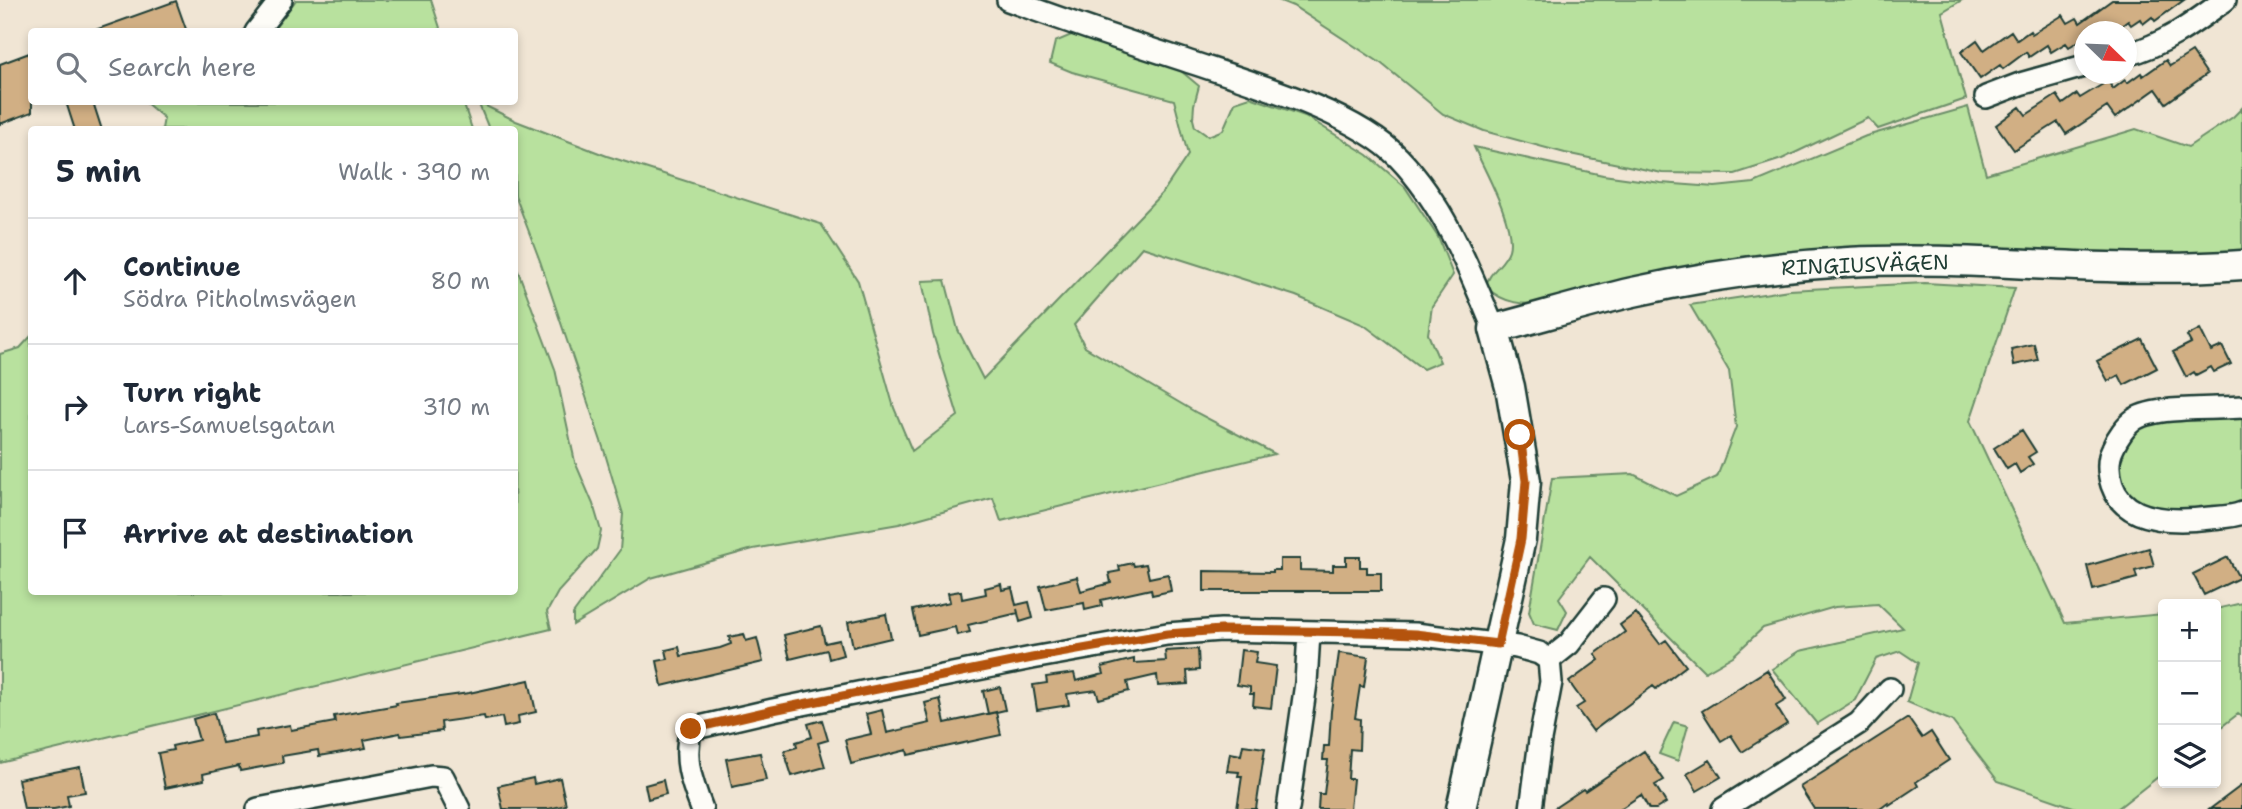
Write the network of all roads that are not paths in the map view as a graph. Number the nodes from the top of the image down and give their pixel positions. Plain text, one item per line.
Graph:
1 (281, 0) edge
2 (1008, 0) edge
3 (2225, 0) edge
4 (259, 28) edge
5 (2137, 52) edge
6 (2074, 69) edge
7 (1986, 97) dead end
8 (2242, 265) edge
9 (1494, 329) junction
10 (2242, 407) edge
11 (2242, 513) edge
12 (1604, 599) dead end
13 (1310, 633) junction
14 (1498, 644) junction
15 (1549, 660) junction
16 (1889, 690) dead end
17 (258, 809) edge
18 (459, 809) edge
19 (702, 809) edge
20 (1288, 809) edge
21 (1461, 809) edge
22 (1531, 809) edge
23 (1723, 809) edge

1 - 4 street
2 - 9 street
3 - 5 street
6 - 7 street
8 - 9 street, RINGIUSVÄGEN
9 - 14 street
10 - 11 street
12 - 15 street
13 - 14 street
13 - 19 street
13 - 20 street
14 - 15 street
14 - 21 street
15 - 22 street
16 - 23 street
17 - 18 street

